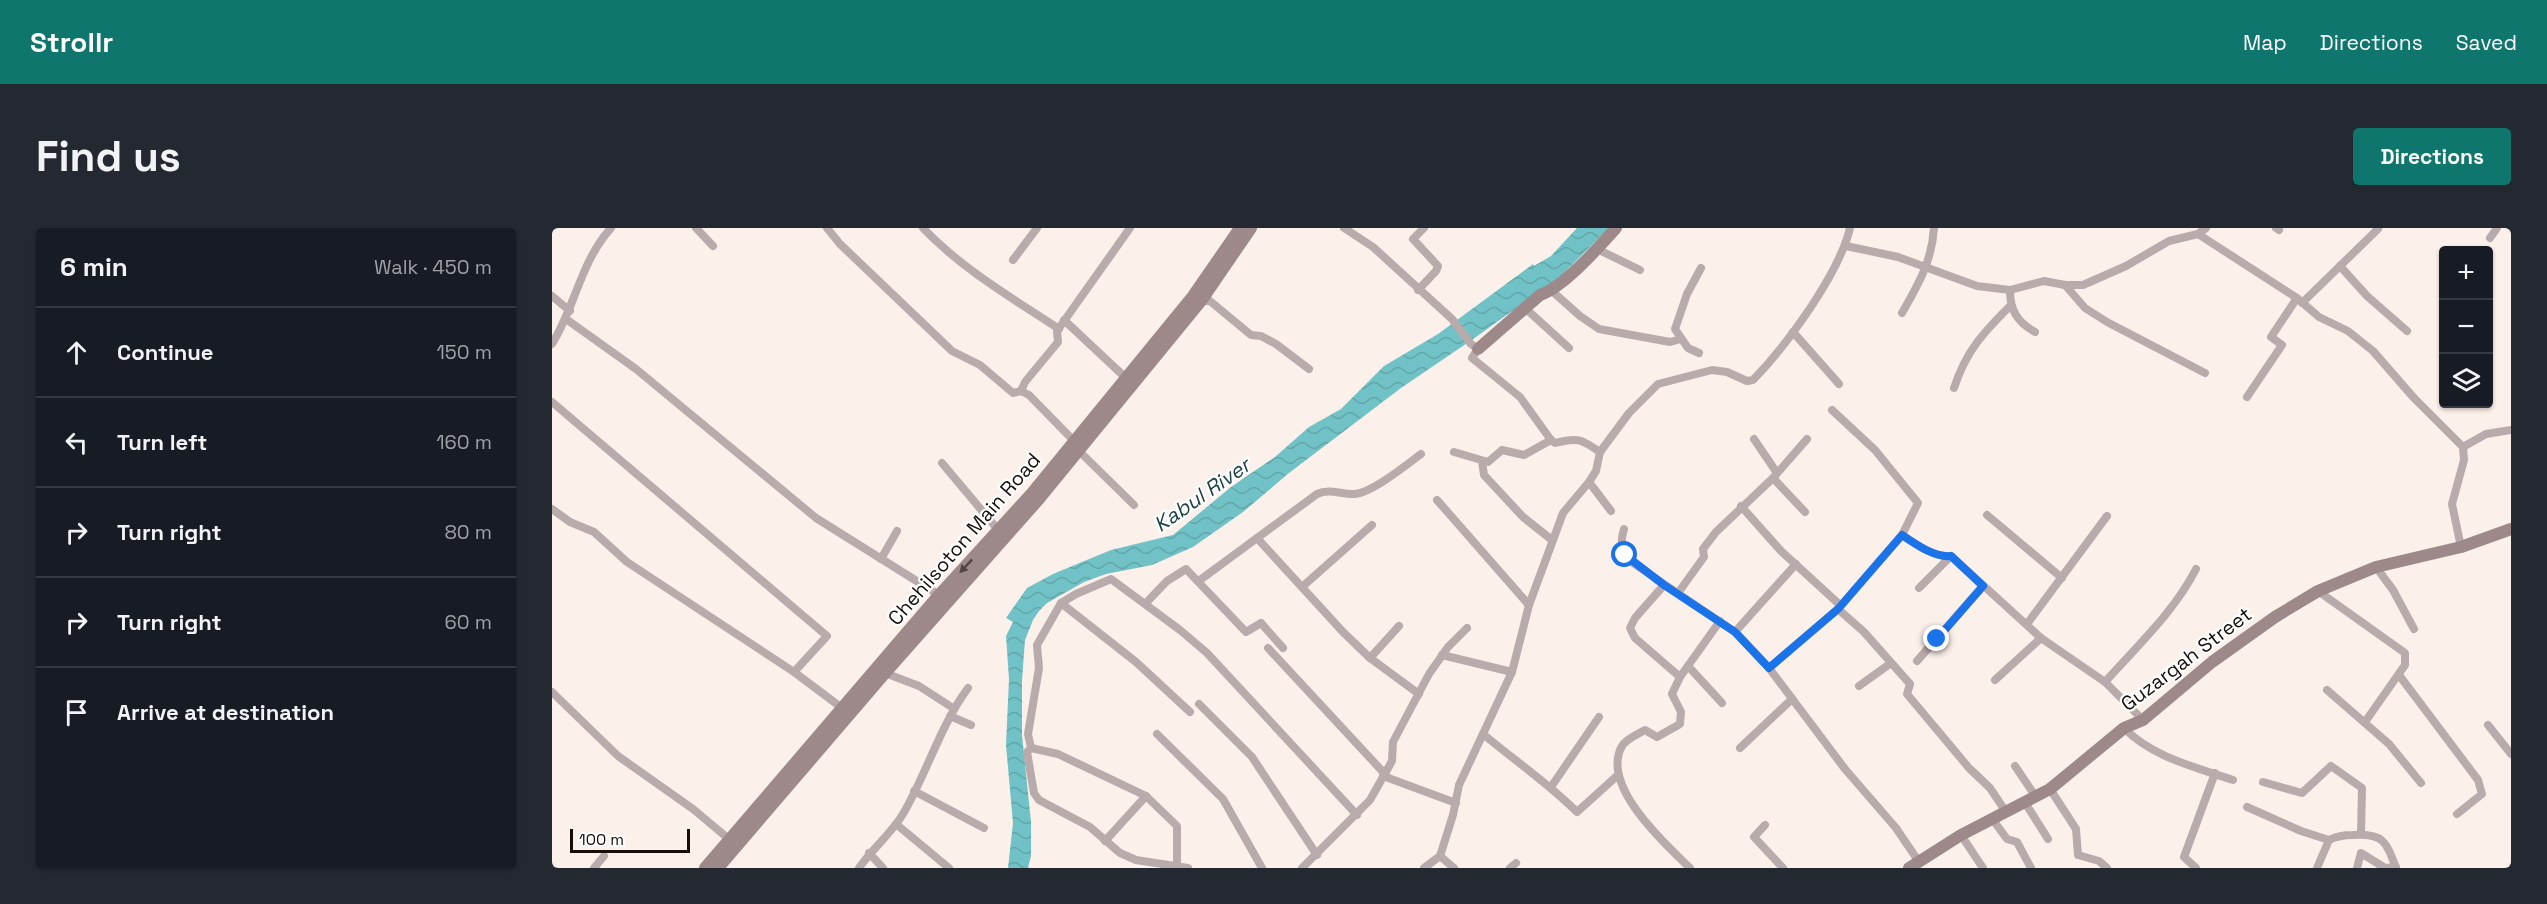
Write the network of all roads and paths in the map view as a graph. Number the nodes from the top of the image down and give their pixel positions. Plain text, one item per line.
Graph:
1 (696, 228) edge
2 (827, 228) edge
3 (923, 228) edge
4 (1037, 228) edge
5 (1130, 228) edge
6 (1240, 228) edge
7 (1251, 228) edge
8 (1344, 228) edge
9 (1424, 228) edge
10 (1616, 228) edge
11 (1850, 228) edge
12 (1934, 228) edge
13 (2206, 228) edge
14 (2497, 228) edge
15 (609, 229) edge
16 (2378, 229) edge
17 (933, 232) edge
18 (2198, 234) junction
19 (2490, 238) dead end
20 (713, 246) dead end
21 (1846, 246) junction
22 (1598, 249) junction
23 (1013, 260) dead end
24 (2340, 266) junction
25 (1701, 268) dead end
26 (1927, 268) junction
27 (1640, 270) dead end
28 (2065, 285) junction
29 (1418, 290) junction
30 (2010, 290) junction
31 (1552, 291) junction
32 (552, 296) edge
33 (2299, 300) junction
34 (1201, 301) junction
35 (2010, 306) junction
36 (1525, 308) junction
37 (1902, 313) dead end
38 (568, 315) junction
39 (1064, 320) junction
40 (1059, 329) junction
41 (2408, 331) dead end
42 (1793, 332) junction
43 (2035, 332) dead end
44 (1681, 339) junction
45 (552, 344) edge
46 (1475, 347) junction
47 (1569, 348) dead end
48 (1699, 353) dead end
49 (1309, 369) dead end
50 (2205, 373) dead end
51 (1127, 379) junction
52 (1839, 384) dead end
53 (1954, 388) dead end
54 (1021, 391) junction
55 (2247, 397) dead end
56 (552, 402) edge
57 (1832, 410) dead end
58 (2511, 430) edge
59 (1807, 439) dead end
60 (1551, 440) junction
61 (1754, 440) dead end
62 (1076, 446) junction
63 (2463, 447) junction
64 (1454, 452) dead end
65 (1600, 452) junction
66 (1421, 454) dead end
67 (1482, 461) junction
68 (942, 463) dead end
69 (1775, 475) junction
70 (1589, 482) junction
71 (1437, 500) dead end
72 (1134, 505) dead end
73 (1741, 506) junction
74 (552, 509) edge
75 (1611, 511) dead end
76 (1805, 512) dead end
77 (1987, 515) dead end
78 (2107, 516) dead end
79 (1372, 525) dead end
80 (1624, 529) dead end
81 (2511, 529) edge
82 (897, 531) dead end
83 (999, 531) junction
84 (1902, 535) junction
85 (1257, 538) junction
86 (1552, 540) junction
87 (2461, 547) junction
88 (1951, 556) junction
89 (881, 559) junction
90 (1796, 564) junction
91 (2376, 567) junction
92 (2196, 569) dead end
93 (2062, 578) junction
94 (1200, 580) dead end
95 (1664, 585) junction
96 (1983, 586) junction
97 (1302, 587) junction
98 (1919, 588) dead end
99 (2318, 591) junction
100 (1678, 593) junction
101 (939, 595) junction
102 (1061, 603) junction
103 (1146, 603) junction
104 (1529, 605) junction
105 (1839, 607) junction
106 (1720, 621) junction
107 (2027, 624) junction
108 (1399, 626) dead end
109 (1467, 628) dead end
110 (2414, 629) dead end
111 (1735, 632) junction
112 (2041, 638) junction
113 (1268, 648) dead end
114 (1283, 648) dead end
115 (1442, 655) junction
116 (1370, 658) junction
117 (1917, 661) dead end
118 (1891, 663) junction
119 (1688, 666) junction
120 (1769, 668) junction
121 (794, 672) junction
122 (1512, 672) junction
123 (885, 673) junction
124 (2399, 675) junction
125 (1680, 677) junction
126 (1995, 680) dead end
127 (2104, 682) junction
128 (1859, 686) dead end
129 (968, 687) dead end
130 (2327, 690) dead end
131 (552, 692) edge
132 (1419, 694) junction
133 (1791, 700) junction
134 (1722, 703) dead end
135 (1199, 704) dead end
136 (842, 708) junction
137 (952, 712) junction
138 (1190, 712) dead end
139 (1599, 717) dead end
140 (2143, 720) junction
141 (2365, 722) junction
142 (970, 725) dead end
143 (2488, 725) dead end
144 (2124, 728) junction
145 (1157, 734) dead end
146 (1483, 734) junction
147 (1031, 748) junction
148 (1740, 748) dead end
149 (2511, 754) edge
150 (2014, 766) dead end
151 (2215, 773) junction
152 (1384, 774) junction
153 (1618, 775) junction
154 (2232, 780) dead end
155 (2263, 782) dead end
156 (2421, 783) dead end
157 (1551, 787) junction
158 (2050, 789) junction
159 (914, 791) junction
160 (1146, 796) junction
161 (2031, 801) junction
162 (1456, 803) junction
163 (2247, 807) dead end
164 (2006, 812) junction
165 (2457, 814) dead end
166 (1357, 815) junction
167 (1993, 820) junction
168 (896, 824) junction
169 (1765, 825) dead end
170 (984, 828) dead end
171 (2361, 834) junction
172 (1961, 835) junction
173 (2048, 839) dead end
174 (730, 840) junction
175 (2329, 840) junction
176 (1105, 841) junction
177 (869, 853) junction
178 (1317, 855) junction
179 (604, 856) dead end
180 (1440, 856) junction
181 (1914, 865) edge
182 (1177, 866) junction
183 (594, 868) edge
184 (705, 868) edge
185 (718, 868) edge
186 (859, 868) edge
187 (883, 868) edge
188 (949, 868) edge
189 (1188, 868) edge
190 (1263, 868) edge
191 (1302, 868) edge
192 (1424, 868) edge
193 (1454, 868) edge
194 (1690, 868) edge
195 (1783, 868) edge
196 (1983, 868) edge
197 (2031, 868) edge
198 (2107, 868) edge
199 (2196, 868) edge
200 (2317, 868) edge
201 (2357, 868) edge
202 (2396, 868) edge

1 - 20 street
2 - 54 street
3 - 17 street
4 - 23 street
5 - 39 street
6 - 51 main road, Chehilsoton Main Road
7 - 34 main road, Chehilsoton Main Road
8 - 29 street
9 - 29 street
10 - 22 main road
11 - 21 street
12 - 26 street
13 - 18 street
14 - 19 street
15 - 38 street
16 - 24 street
17 - 40 street
18 - 28 street
18 - 33 street
21 - 26 street
21 - 42 street
22 - 27 street
22 - 31 main road
24 - 33 street
24 - 41 street
25 - 44 street
26 - 30 street
26 - 37 street
28 - 30 street
28 - 50 street
29 - 46 street
30 - 35 street
31 - 36 main road
31 - 44 street
32 - 38 street
33 - 55 street
33 - 63 street
34 - 49 street
34 - 62 main road, Chehilsoton Main Road
35 - 43 street
35 - 53 street
36 - 46 main road
36 - 47 street
38 - 45 street
38 - 89 street
39 - 40 street
39 - 51 street
40 - 54 street
42 - 52 street
42 - 65 street
44 - 48 street
46 - 60 street
51 - 62 main road, Chehilsoton Main Road
54 - 62 street
56 - 121 street
57 - 84 street
58 - 63 street
59 - 69 street
60 - 65 street
60 - 67 street
61 - 69 street
62 - 72 street
62 - 83 main road, Chehilsoton Main Road
62 - 123 main road, Chehilsoton Main Road
63 - 87 street
64 - 67 street
65 - 70 street
66 - 85 street
67 - 86 street
68 - 83 street
69 - 73 street
69 - 76 street
70 - 75 street
70 - 86 street
71 - 104 street
73 - 90 street
73 - 100 street
74 - 121 street
77 - 93 street
78 - 93 street
79 - 97 street
80 - 95 street
81 - 87 main road, Guzargah Street
82 - 89 street
83 -> 101 main road, Chehilsoton Main Road
84 - 88 street
84 - 105 street
85 - 94 street
85 - 97 street
86 - 104 street
87 - 91 main road, Guzargah Street
88 - 96 street
88 - 98 street
89 - 101 street
90 - 105 street
90 - 111 street
91 - 99 main road, Guzargah Street
91 - 110 street
92 - 127 street
93 - 107 street
95 - 100 street
95 - 125 street
96 - 107 street
96 - 117 street
97 - 116 street
99 - 124 street
99 - 140 main road, Guzargah Street
100 - 106 street
101 - 136 main road, Chehilsoton Main Road
102 - 103 street
102 - 138 street
102 - 147 street
103 - 114 street
103 - 166 street
104 - 122 street
105 - 118 street
105 - 120 street
106 - 111 street
106 - 119 street
107 - 112 street
108 - 116 street
109 - 115 street
111 - 120 street
112 - 126 street
112 - 127 street
113 - 152 street
115 - 122 street
115 - 132 street
116 - 132 street
118 - 128 street
118 - 164 street
119 - 125 street
119 - 134 street
120 - 133 street
121 - 136 street
122 - 146 street
123 - 137 street
123 - 185 main road, Chehilsoton Main Road
124 - 141 street
124 - 165 street
125 - 153 street
127 - 140 street
129 - 137 street
130 - 141 street
131 - 174 street
132 - 152 street
133 - 148 street
133 - 181 street
135 - 178 street
136 - 174 main road, Chehilsoton Main Road
137 - 142 street
137 - 159 street
139 - 157 street
140 - 144 main road, Guzargah Street
141 - 156 street
143 - 149 street
144 - 151 street
144 - 158 main road, Guzargah Street
145 - 190 street
146 - 157 street
146 - 162 street
147 - 160 street
147 - 176 street
150 - 161 street
151 - 154 street
151 - 199 street
152 - 162 street
152 - 166 street
153 - 157 street
153 - 194 street
155 - 171 street
158 - 161 main road, Guzargah Street
158 - 198 street
159 - 168 street
159 - 170 street
160 - 176 street
160 - 182 street
161 - 164 main road, Guzargah Street
161 - 173 street
162 - 180 street
163 - 175 street
164 - 167 main road, Guzargah Street
166 - 178 street
167 - 172 main road, Guzargah Street
167 - 197 street
168 - 177 street
168 - 188 street
169 - 195 street
171 - 175 street
171 - 202 street
172 - 181 main road, Guzargah Street
172 - 196 street
174 - 184 main road, Chehilsoton Main Road
175 - 200 street
176 - 182 street
177 - 186 street
177 - 187 street
178 - 191 street
179 - 183 street
180 - 192 street
180 - 193 street
182 - 189 street
201 - 202 street

